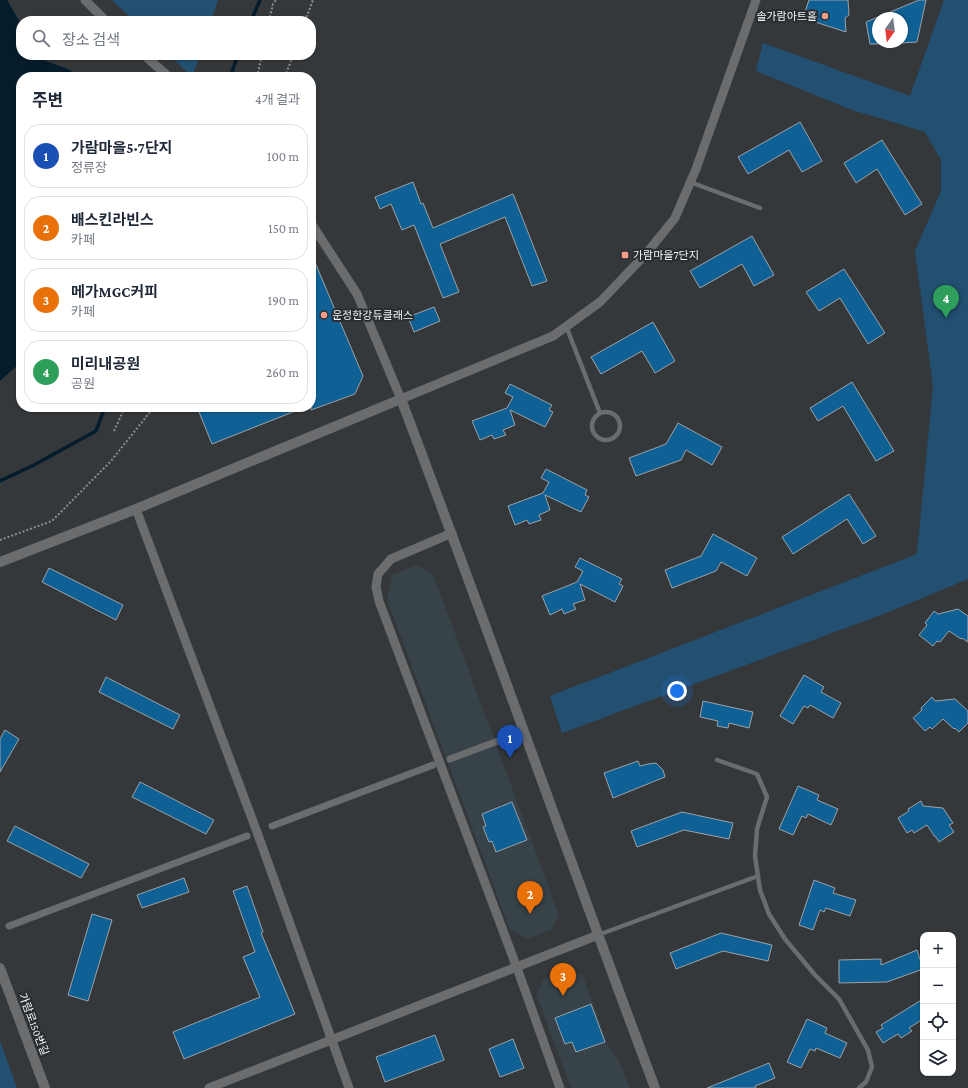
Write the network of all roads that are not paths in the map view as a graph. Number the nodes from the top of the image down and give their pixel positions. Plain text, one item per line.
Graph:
1 (85, 0) edge
2 (756, 0) edge
3 (101, 16) edge
4 (150, 60) edge
5 (163, 72) edge
6 (690, 182) junction
7 (760, 208) dead end
8 (316, 231) edge
9 (566, 326) junction
10 (401, 399) junction
11 (600, 413) junction
12 (136, 509) junction
13 (452, 533) junction
14 (0, 562) edge
15 (498, 741) dead end
16 (450, 759) dead end
17 (717, 760) dead end
18 (433, 765) dead end
19 (272, 826) dead end
20 (247, 836) dead end
21 (758, 876) junction
22 (9, 926) dead end
23 (598, 935) junction
24 (0, 968) edge
25 (517, 968) junction
26 (332, 1040) junction
27 (45, 1088) edge
28 (209, 1088) edge
29 (349, 1088) edge
30 (560, 1088) edge
31 (655, 1088) edge
32 (859, 1088) edge

1 - 3 street
2 - 6 street
4 - 5 street
6 - 7 lane
6 - 9 street
8 - 10 street
9 - 10 street
9 - 11 lane
10 - 12 street
10 - 13 street
11 - 11 lane
12 - 14 street
12 - 26 street
13 - 23 street
13 - 25 street
15 - 16 street
17 - 21 lane
18 - 19 street
20 - 22 street
21 - 23 lane
21 - 32 lane
23 - 25 street
23 - 31 street
24 - 27 street, 가람로150번길
25 - 26 street
25 - 30 street
26 - 28 street
26 - 29 street

